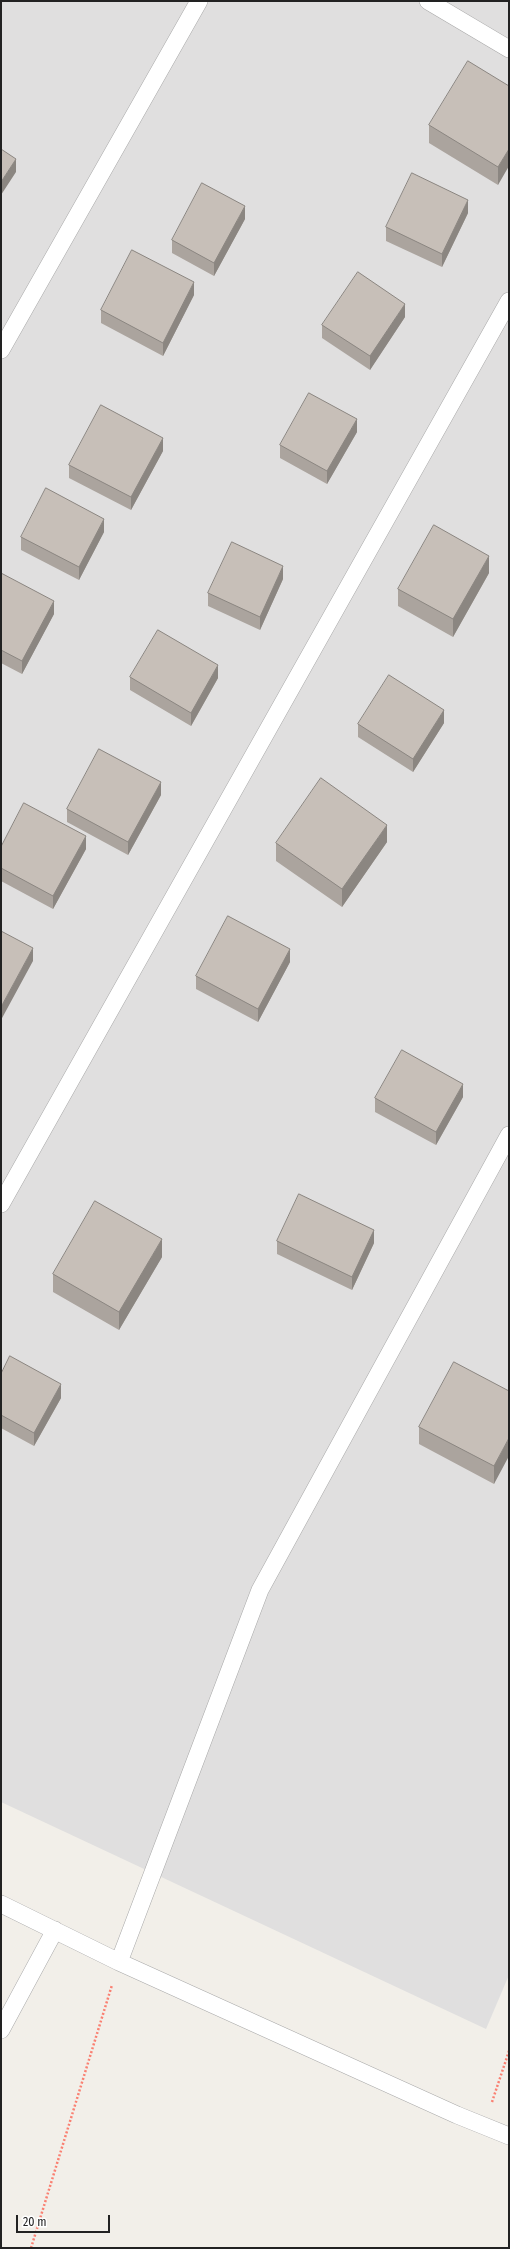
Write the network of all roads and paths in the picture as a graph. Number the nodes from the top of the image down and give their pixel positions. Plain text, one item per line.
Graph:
1 (199, 1) edge
2 (428, 1) edge
3 (509, 49) edge
4 (509, 301) edge
5 (1, 350) edge
6 (509, 1135) edge
7 (1, 1204) edge
8 (1, 1904) edge
9 (55, 1930) junction
10 (119, 1962) junction
11 (1, 2030) edge
12 (509, 2051) edge
13 (484, 2126) junction
14 (509, 2136) edge
15 (31, 2248) edge

1 - 5 lane
2 - 3 lane
4 - 7 lane
6 - 10 lane
8 - 9 lane
9 - 10 lane
9 - 11 lane
10 - 13 lane
10 - 15 path
12 - 13 path
13 - 14 lane

